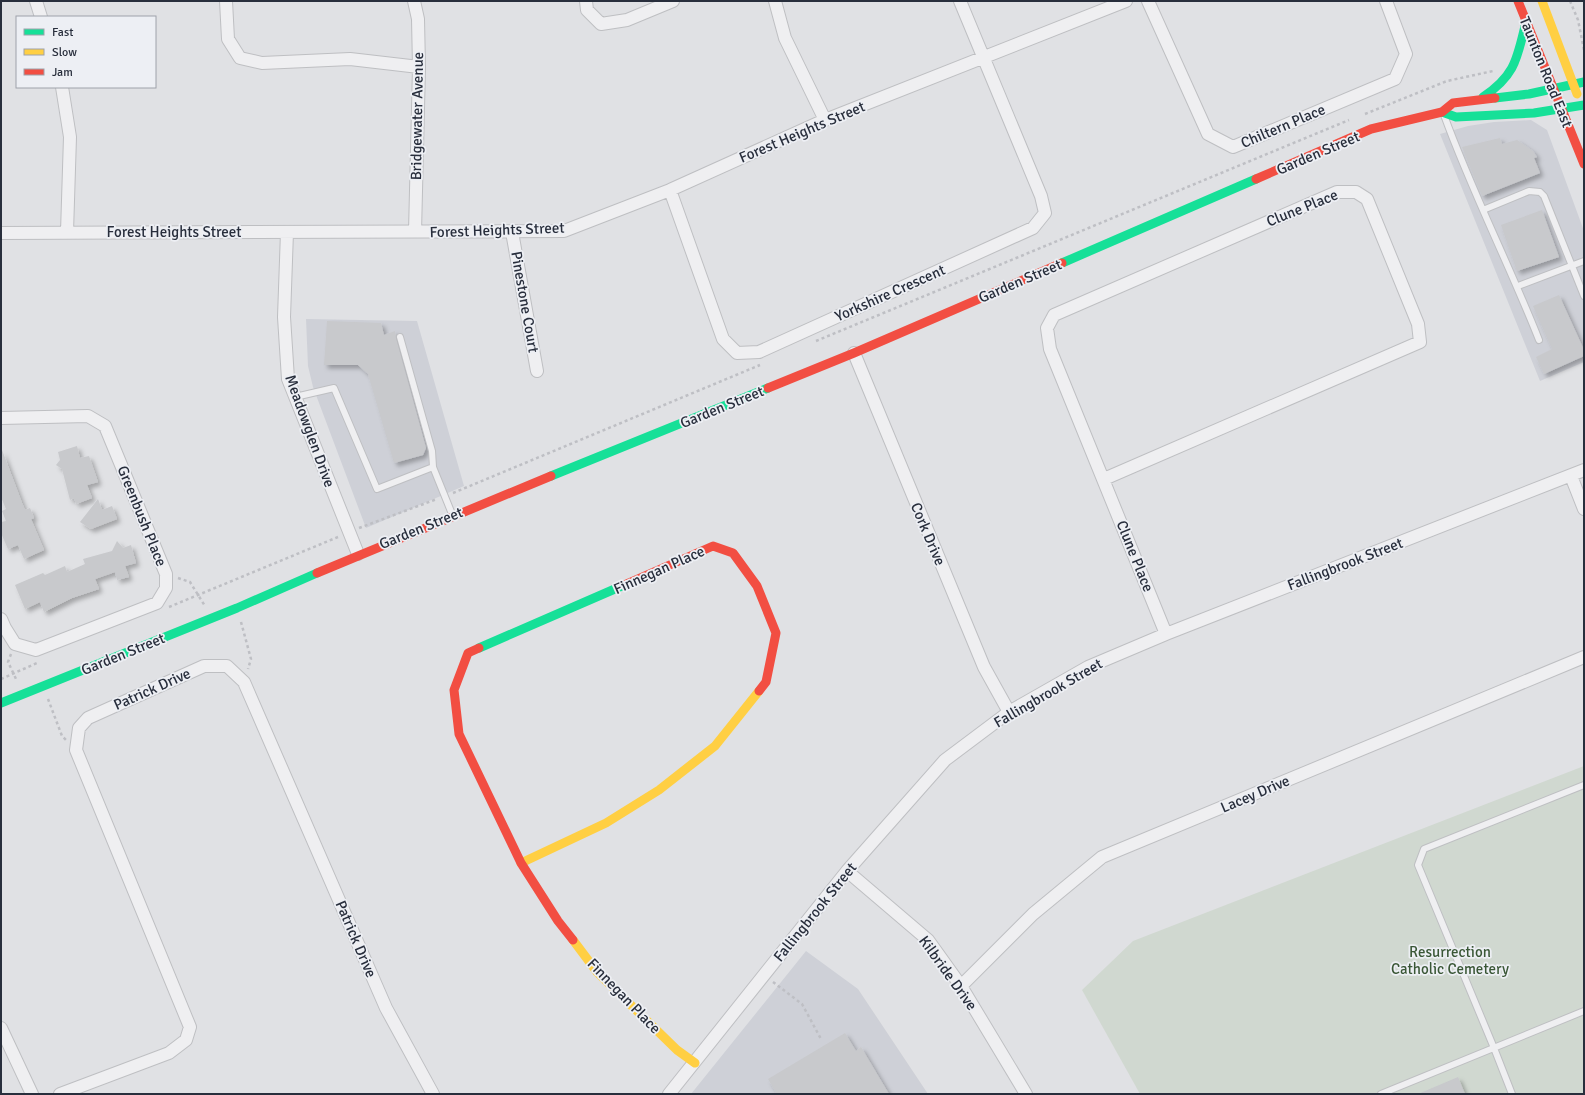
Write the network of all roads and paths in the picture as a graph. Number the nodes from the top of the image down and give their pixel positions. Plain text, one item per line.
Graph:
1 (36, 1) edge
2 (226, 1) edge
3 (414, 1) edge
4 (586, 1) edge
5 (673, 1) edge
6 (775, 1) edge
7 (960, 1) edge
8 (1126, 1) edge
9 (1148, 1) edge
10 (1386, 1) edge
11 (1518, 1) edge
12 (1542, 1) edge
13 (1570, 1) edge
14 (41, 16) edge
15 (1526, 22) junction
16 (1584, 50) edge
17 (984, 58) junction
18 (419, 67) junction
19 (1495, 70) dead end
20 (1584, 82) edge
21 (1573, 84) junction
22 (62, 88) edge
23 (1554, 89) junction
24 (1479, 100) junction
25 (1583, 107) edge
26 (1562, 109) junction
27 (1442, 112) junction
28 (1361, 116) dead end
29 (1354, 119) dead end
30 (825, 120) junction
31 (1584, 164) edge
32 (670, 190) junction
33 (1483, 210) junction
34 (67, 232) junction
35 (287, 232) junction
36 (416, 232) junction
37 (512, 232) junction
38 (1, 233) edge
39 (1584, 261) edge
40 (1572, 265) junction
41 (1518, 286) junction
42 (1584, 296) edge
43 (400, 337) dead end
44 (1539, 340) dead end
45 (810, 344) dead end
46 (854, 353) junction
47 (767, 362) dead end
48 (537, 371) dead end
49 (295, 397) junction
50 (1, 418) edge
51 (433, 467) junction
52 (1584, 470) edge
53 (1571, 476) junction
54 (1104, 479) junction
55 (445, 496) junction
56 (1584, 509) edge
57 (453, 516) junction
58 (348, 533) junction
59 (358, 554) junction
60 (166, 574) junction
61 (198, 595) junction
62 (237, 608) junction
63 (162, 610) dead end
64 (1, 618) edge
65 (212, 618) junction
66 (1166, 634) junction
67 (15, 644) junction
68 (1584, 657) edge
69 (41, 661) dead end
70 (13, 673) junction
71 (1, 679) edge
72 (244, 682) junction
73 (43, 686) junction
74 (23, 695) junction
75 (1, 703) edge
76 (1008, 712) junction
77 (76, 750) junction
78 (1584, 785) edge
79 (521, 863) junction
80 (847, 871) junction
81 (764, 975) junction
82 (961, 986) junction
83 (1584, 1011) edge
84 (1, 1028) edge
85 (821, 1039) dead end
86 (1494, 1048) junction
87 (694, 1063) junction
88 (32, 1094) edge
89 (60, 1094) edge
90 (433, 1094) edge
91 (669, 1094) edge
92 (1026, 1094) edge
93 (1381, 1094) edge
94 (1512, 1094) edge

1 - 14 street
2 - 18 street
3 - 18 street, Bridgewater Avenue
4 - 5 street
6 - 30 street
7 - 17 street
8 - 17 street
9 - 10 street, Chiltern Place
11 - 15 street, Taunton Road East
12 - 21 street, Taunton Road East
13 - 16 path
15 - 23 street, Taunton Road East
15 - 24 street
17 - 30 street, Forest Heights Street
17 - 32 street, Yorkshire Crescent
18 - 36 street, Bridgewater Avenue
19 - 28 path
20 - 21 street, Garden Street
21 - 23 street, Garden Street
21 - 25 street, Taunton Road East
22 - 34 street
23 - 24 street, Garden Street
23 - 26 street, Taunton Road East
24 - 27 street, Garden Street
25 - 26 street, Garden Street
26 - 27 street, Garden Street
26 - 31 street, Taunton Road East
27 - 33 lane
27 - 46 street, Garden Street
29 - 45 path
30 - 32 street, Forest Heights Street
32 - 37 street, Forest Heights Street
33 - 40 lane
33 - 41 lane
34 - 35 street, Forest Heights Street
34 - 38 street, Forest Heights Street
35 - 36 street, Forest Heights Street
35 - 49 street, Meadowglen Drive
36 - 37 street, Forest Heights Street
37 - 48 street, Pinestone Court
39 - 40 lane
40 - 41 lane
40 - 42 lane
41 - 44 lane
43 - 51 lane
46 - 57 street, Garden Street
46 - 76 street, Cork Drive
47 - 55 path
49 - 51 lane
49 - 58 street, Meadowglen Drive
50 - 60 street, Greenbush Place
51 - 55 lane
52 - 53 street, Fallingbrook Street
53 - 56 street
53 - 66 street, Fallingbrook Street
54 - 54 street, Clune Place
54 - 66 street, Clune Place
55 - 57 lane
55 - 58 path
57 - 59 street, Garden Street
58 - 59 street, Meadowglen Drive
58 - 61 path
59 - 62 street, Garden Street
60 - 61 path
60 - 67 street, Greenbush Place
61 - 63 path
61 - 65 path
62 - 65 street, Garden Street
62 - 72 path
64 - 67 street
65 - 73 street, Garden Street
66 - 76 street, Fallingbrook Street
67 - 70 path
68 - 82 street, Lacey Drive
69 - 70 path
70 - 71 path
70 - 74 path
72 - 77 street, Patrick Drive
72 - 90 street, Patrick Drive
73 - 74 street, Garden Street
73 - 77 path
74 - 75 street, Garden Street
76 - 80 street, Fallingbrook Street
77 - 89 street
78 - 86 lane
79 - 79 street, Finnegan Place
79 - 87 street, Finnegan Place
80 - 81 street, Fallingbrook Street
80 - 82 street, Kilbride Drive
81 - 85 path
81 - 87 street, Fallingbrook Street
82 - 92 street, Kilbride Drive
83 - 86 lane
84 - 88 street
86 - 93 lane
86 - 94 lane
87 - 91 street, Fallingbrook Street

